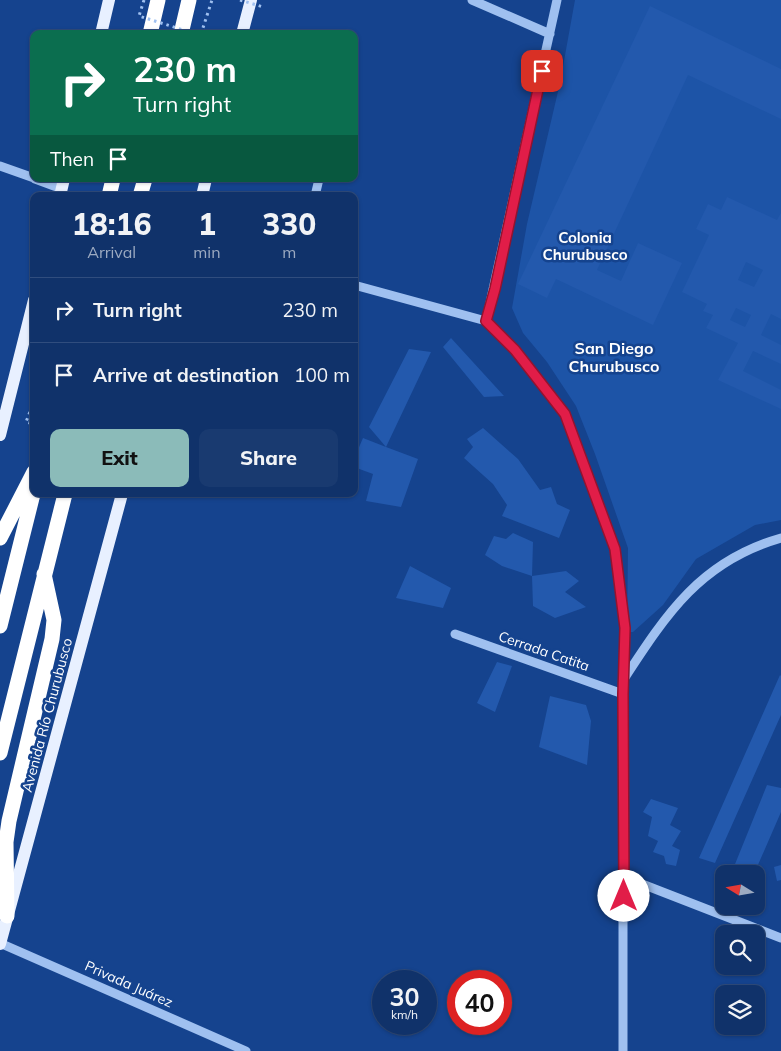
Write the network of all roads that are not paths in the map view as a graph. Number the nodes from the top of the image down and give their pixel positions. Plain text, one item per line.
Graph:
1 (109, 0) edge
2 (158, 0) edge
3 (189, 0) edge
4 (251, 0) edge
5 (472, 0) edge
6 (557, 0) edge
7 (102, 30) edge
8 (151, 30) edge
9 (182, 30) edge
10 (243, 30) edge
11 (550, 34) junction
12 (0, 166) edge
13 (30, 177) edge
14 (45, 182) edge
15 (62, 188) edge
16 (358, 286) edge
17 (30, 314) edge
18 (486, 321) junction
19 (3, 409) edge
20 (0, 434) edge
21 (30, 480) edge
22 (32, 497) edge
23 (64, 497) edge
24 (121, 497) edge
25 (0, 538) edge
26 (781, 538) edge
27 (44, 574) junction
28 (0, 626) edge
29 (455, 634) dead end
30 (624, 680) junction
31 (623, 694) junction
32 (0, 753) edge
33 (624, 876) junction
34 (7, 916) junction
35 (781, 938) edge
36 (0, 943) edge
37 (246, 1051) edge
38 (623, 1051) edge

1 - 7 main road
2 - 8 highway
3 - 9 highway
4 - 10 main road
5 - 11 street
6 - 11 street
11 - 18 street
12 - 13 street
14 - 15 street
16 - 18 street
17 - 19 main road
18 - 30 street
19 - 20 main road
21 - 25 highway
22 - 28 highway
23 - 27 highway
24 - 34 main road, Avenida Río Churubusco
26 - 30 street
27 - 32 highway
27 - 34 highway
29 - 31 street, Cerrada Catita
30 - 31 street
31 - 33 street
33 - 35 street
33 - 38 street
34 - 36 main road, Avenida Río Churubusco
36 - 37 street, Privada Juárez

